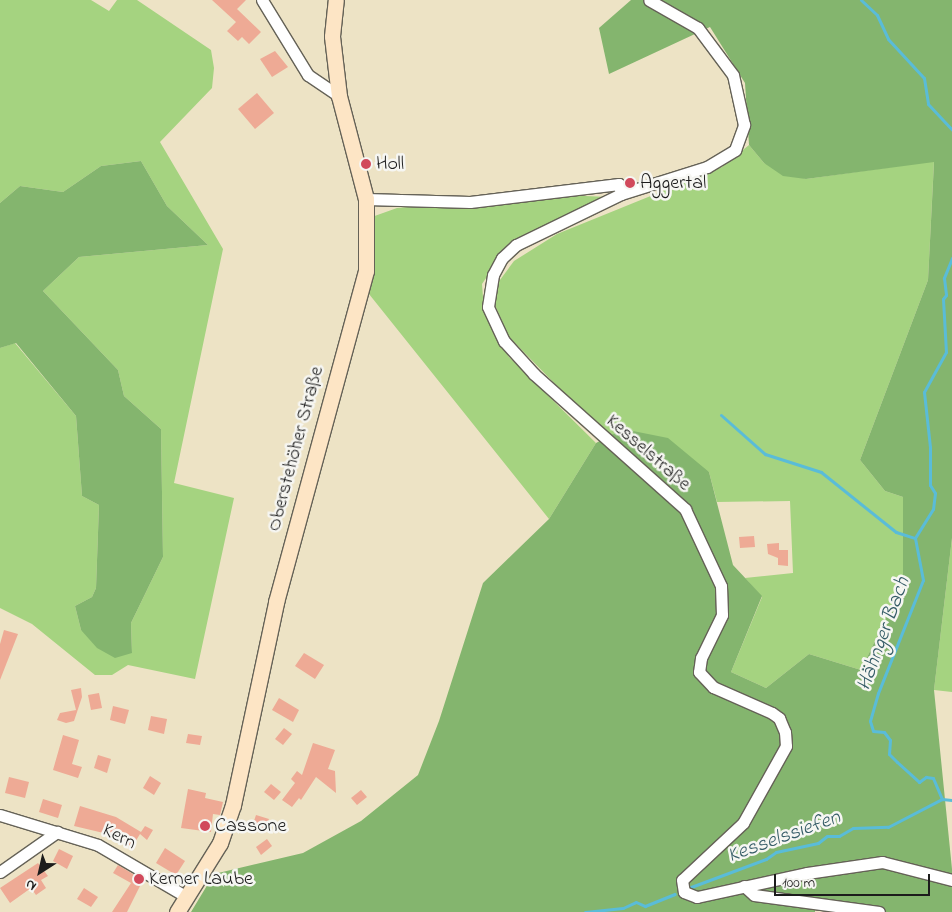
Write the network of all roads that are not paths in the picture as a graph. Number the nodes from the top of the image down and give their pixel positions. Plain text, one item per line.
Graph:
1 (262, 0) edge
2 (336, 0) edge
3 (650, 0) edge
4 (339, 96) junction
5 (622, 194) junction
6 (366, 199) junction
7 (0, 815) edge
8 (57, 832) junction
9 (0, 872) edge
10 (952, 880) edge
11 (744, 886) junction
12 (187, 897) junction
13 (178, 912) edge
14 (879, 912) edge

1 - 4 street
2 - 4 street, Oberstehöher Straße
3 - 5 street
4 - 6 street, Oberstehöher Straße
5 - 6 street
5 - 11 street, Kesselstraße
6 - 12 street, Oberstehöher Straße
7 - 8 street, Kern
8 - 9 street
8 - 12 street, Kern
10 - 11 street, Kesselstraße
11 - 14 street
12 - 13 street, Oberstehöher Straße

